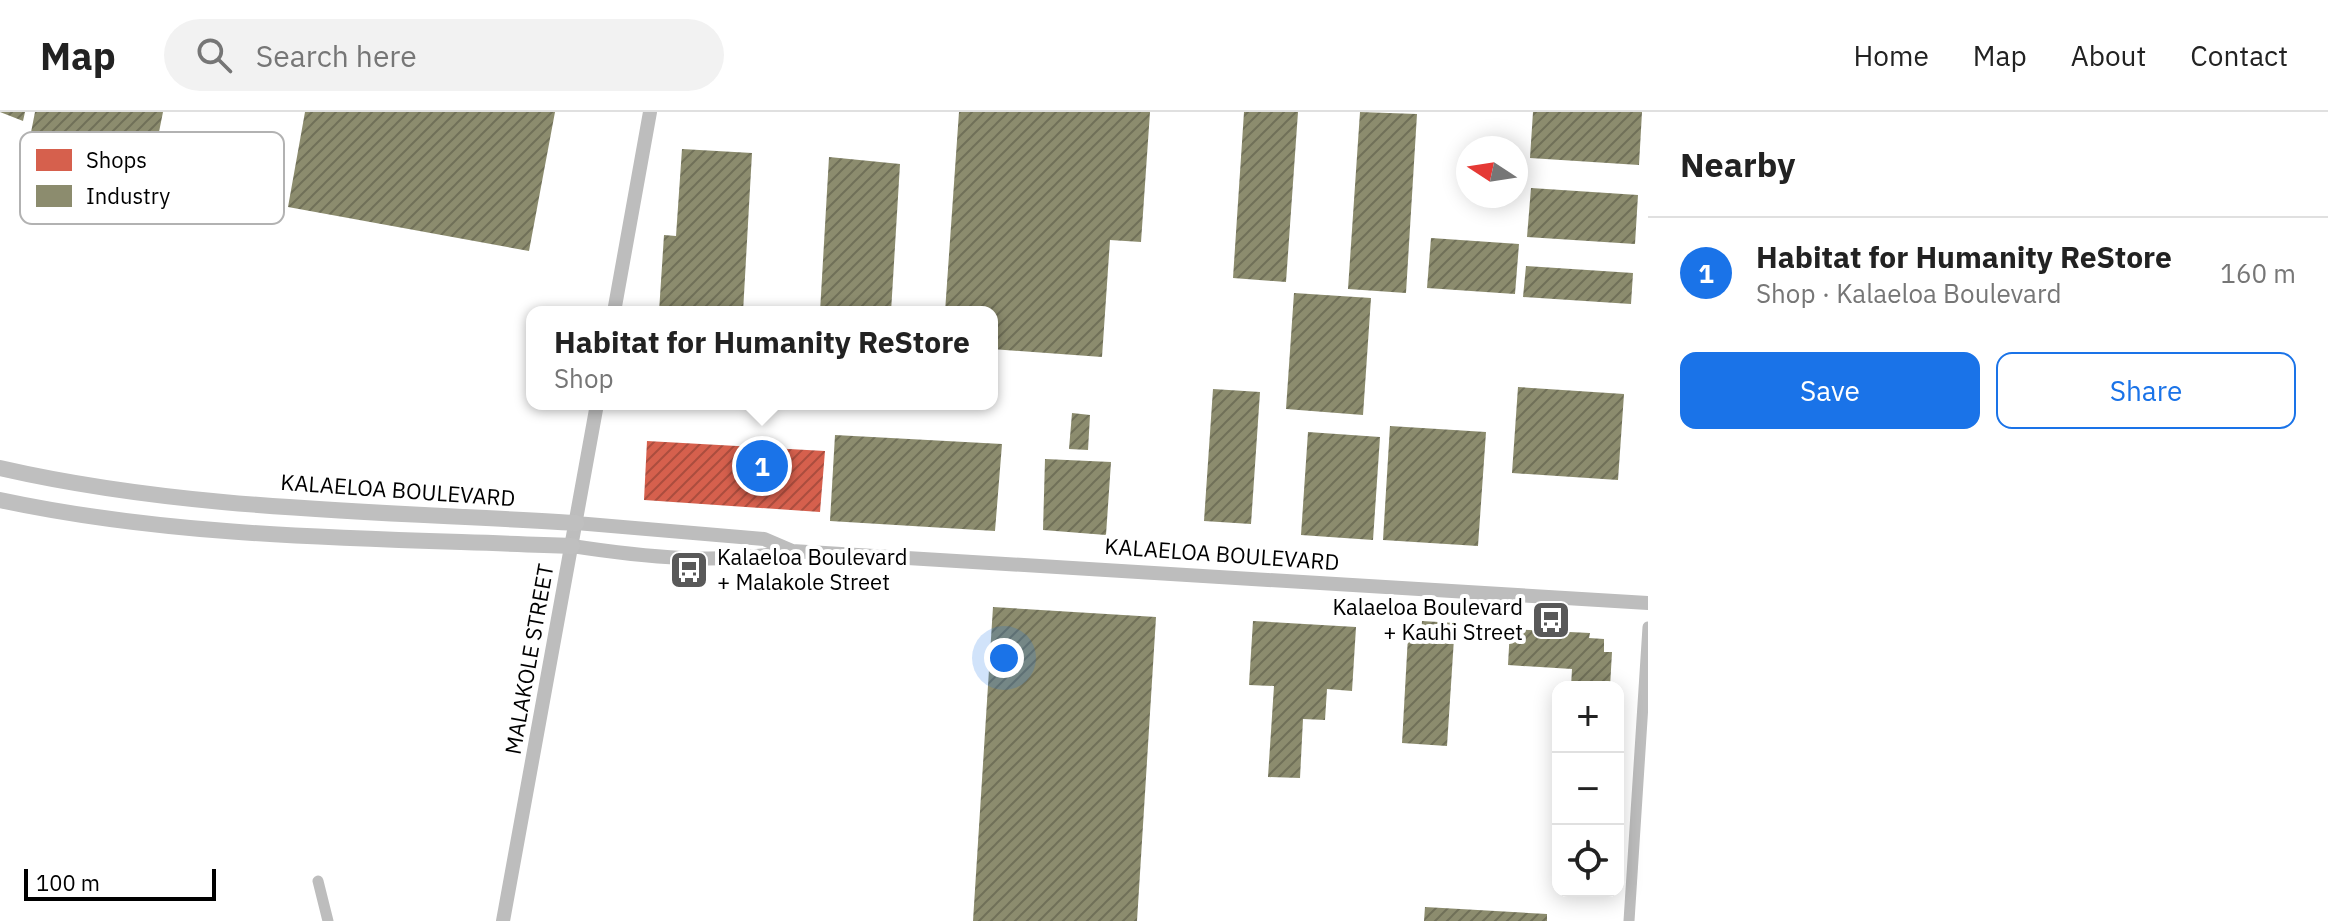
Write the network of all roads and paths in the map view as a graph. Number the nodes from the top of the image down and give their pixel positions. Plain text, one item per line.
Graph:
1 (650, 112) edge
2 (615, 306) edge
3 (596, 410) edge
4 (0, 468) edge
5 (0, 500) edge
6 (576, 523) junction
7 (572, 546) junction
8 (792, 551) junction
9 (1648, 603) edge
10 (1648, 627) edge
11 (318, 881) dead end
12 (328, 921) edge
13 (503, 921) edge
14 (1629, 921) edge

1 - 2 street
3 - 6 street, MALAKOLE STREET
4 - 6 main road, KALAELOA BOULEVARD
5 - 7 main road, KALAELOA BOULEVARD
6 - 7 street, MALAKOLE STREET
6 - 8 street, KALAELOA BOULEVARD
7 - 8 street, KALAELOA BOULEVARD
7 - 13 street, MALAKOLE STREET
8 - 9 street, KALAELOA BOULEVARD
10 - 14 street
11 - 12 street

